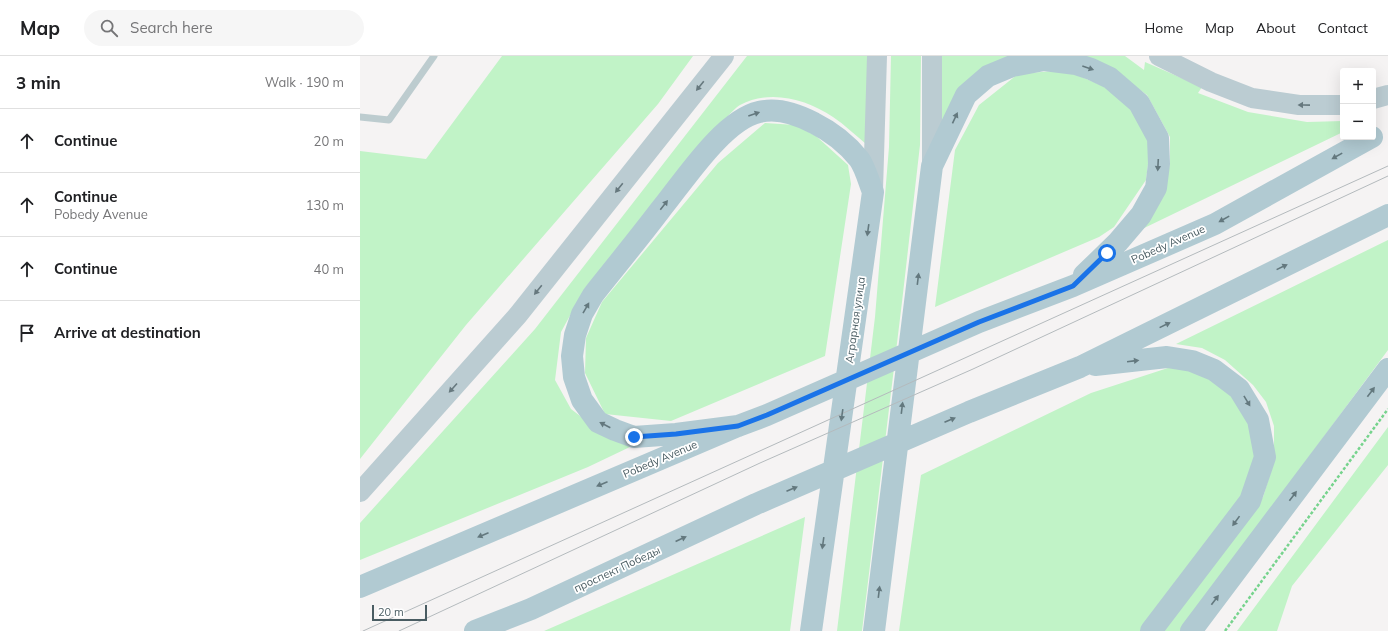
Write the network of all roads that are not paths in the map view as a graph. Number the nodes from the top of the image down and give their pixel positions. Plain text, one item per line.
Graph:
1 (434, 56) edge
2 (724, 56) edge
3 (877, 56) edge
4 (932, 56) edge
5 (1159, 56) edge
6 (1388, 96) edge
7 (1376, 98) edge
8 (1340, 105) edge
9 (360, 117) edge
10 (1388, 128) edge
11 (1376, 135) edge
12 (1367, 140) edge
13 (932, 166) junction
14 (873, 192) junction
15 (1388, 215) edge
16 (1073, 286) junction
17 (1080, 367) junction
18 (1388, 369) edge
19 (738, 426) junction
20 (360, 492) edge
21 (360, 587) edge
22 (531, 609) junction
23 (475, 631) edge
24 (514, 631) edge
25 (811, 631) edge
26 (874, 631) edge
27 (1151, 631) edge
28 (1191, 631) edge

1 - 9 lane
2 -> 20 street
3 - 14 street, Аграрная улица
4 - 13 street
8 -> 5 street
6 - 7 street
10 - 11 main road, Pobedy Avenue
12 -> 16 main road, Pobedy Avenue
13 -> 16 main road
26 -> 13 main road
19 -> 14 main road
14 -> 25 main road, Аграрная улица
17 -> 15 main road
16 - 19 main road, Pobedy Avenue
22 -> 17 main road, проспект Победы
17 -> 27 main road
28 -> 18 main road
19 -> 21 main road, Pobedy Avenue
22 - 23 main road, проспект Победы
22 - 24 main road

